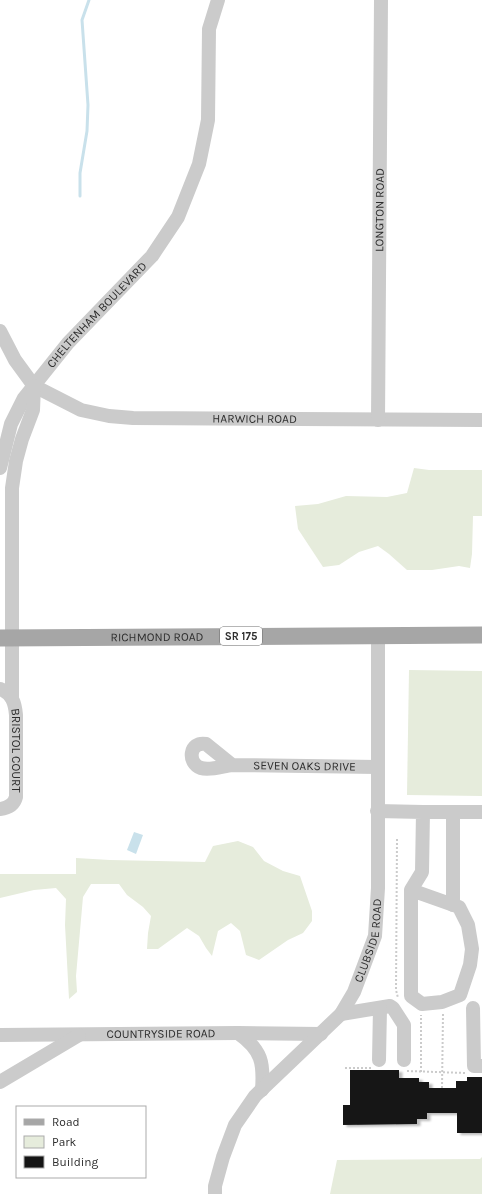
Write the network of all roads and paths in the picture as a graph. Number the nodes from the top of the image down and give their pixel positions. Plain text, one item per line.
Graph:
1 (218, 0) edge
2 (381, 0) edge
3 (0, 331) edge
4 (34, 386) junction
5 (378, 420) junction
6 (482, 420) edge
7 (0, 468) edge
8 (378, 635) junction
9 (482, 635) edge
10 (6, 638) edge
11 (0, 689) edge
12 (12, 698) junction
13 (232, 764) dead end
14 (377, 766) junction
15 (0, 809) edge
16 (377, 811) junction
17 (423, 812) junction
18 (482, 812) edge
19 (453, 813) junction
20 (411, 890) junction
21 (453, 905) junction
22 (460, 995) junction
23 (380, 1008) junction
24 (477, 1008) edge
25 (443, 1012) dead end
26 (341, 1014) junction
27 (421, 1014) dead end
28 (238, 1033) junction
29 (321, 1034) junction
30 (0, 1035) edge
31 (79, 1035) junction
32 (377, 1064) joint
33 (404, 1065) joint
34 (482, 1066) edge
35 (345, 1068) dead end
36 (421, 1072) junction
37 (442, 1072) junction
38 (466, 1073) dead end
39 (0, 1082) edge
40 (442, 1088) dead end
41 (262, 1090) junction
42 (215, 1194) edge

1 - 4 street, CHELTENHAM BOULEVARD
2 - 5 street, LONGTON ROAD
3 - 4 street
4 - 5 street, HARWICH ROAD
4 - 7 street, CHELTENHAM BOULEVARD
4 - 10 street
5 - 6 street, HARWICH ROAD
8 - 9 main road, RICHMOND ROAD / SR 175
8 - 10 main road, RICHMOND ROAD / SR 175
8 - 14 street, CLUBSIDE ROAD
10 - 12 street
11 - 12 street, BRISTOL COURT
12 - 15 street, BRISTOL COURT
13 - 14 street, SEVEN OAKS DRIVE
14 - 16 street, CLUBSIDE ROAD
16 - 17 street
16 - 26 street, CLUBSIDE ROAD
17 - 19 street
17 - 20 street
18 - 19 street
19 - 21 street
20 - 21 street
20 - 22 street
21 - 22 street
22 - 24 street
23 - 26 street
23 - 32 street
23 - 33 street
24 - 34 street
25 - 37 path
26 - 29 street, CLUBSIDE ROAD
27 - 36 path
28 - 29 street, COUNTRYSIDE ROAD
28 - 31 street, COUNTRYSIDE ROAD
28 - 41 street
29 - 41 street, CLUBSIDE ROAD
30 - 31 street, COUNTRYSIDE ROAD
31 - 39 street
32 - 35 path
33 - 36 path
36 - 37 path
37 - 38 path
37 - 40 path
41 - 42 street, CLUBSIDE ROAD

